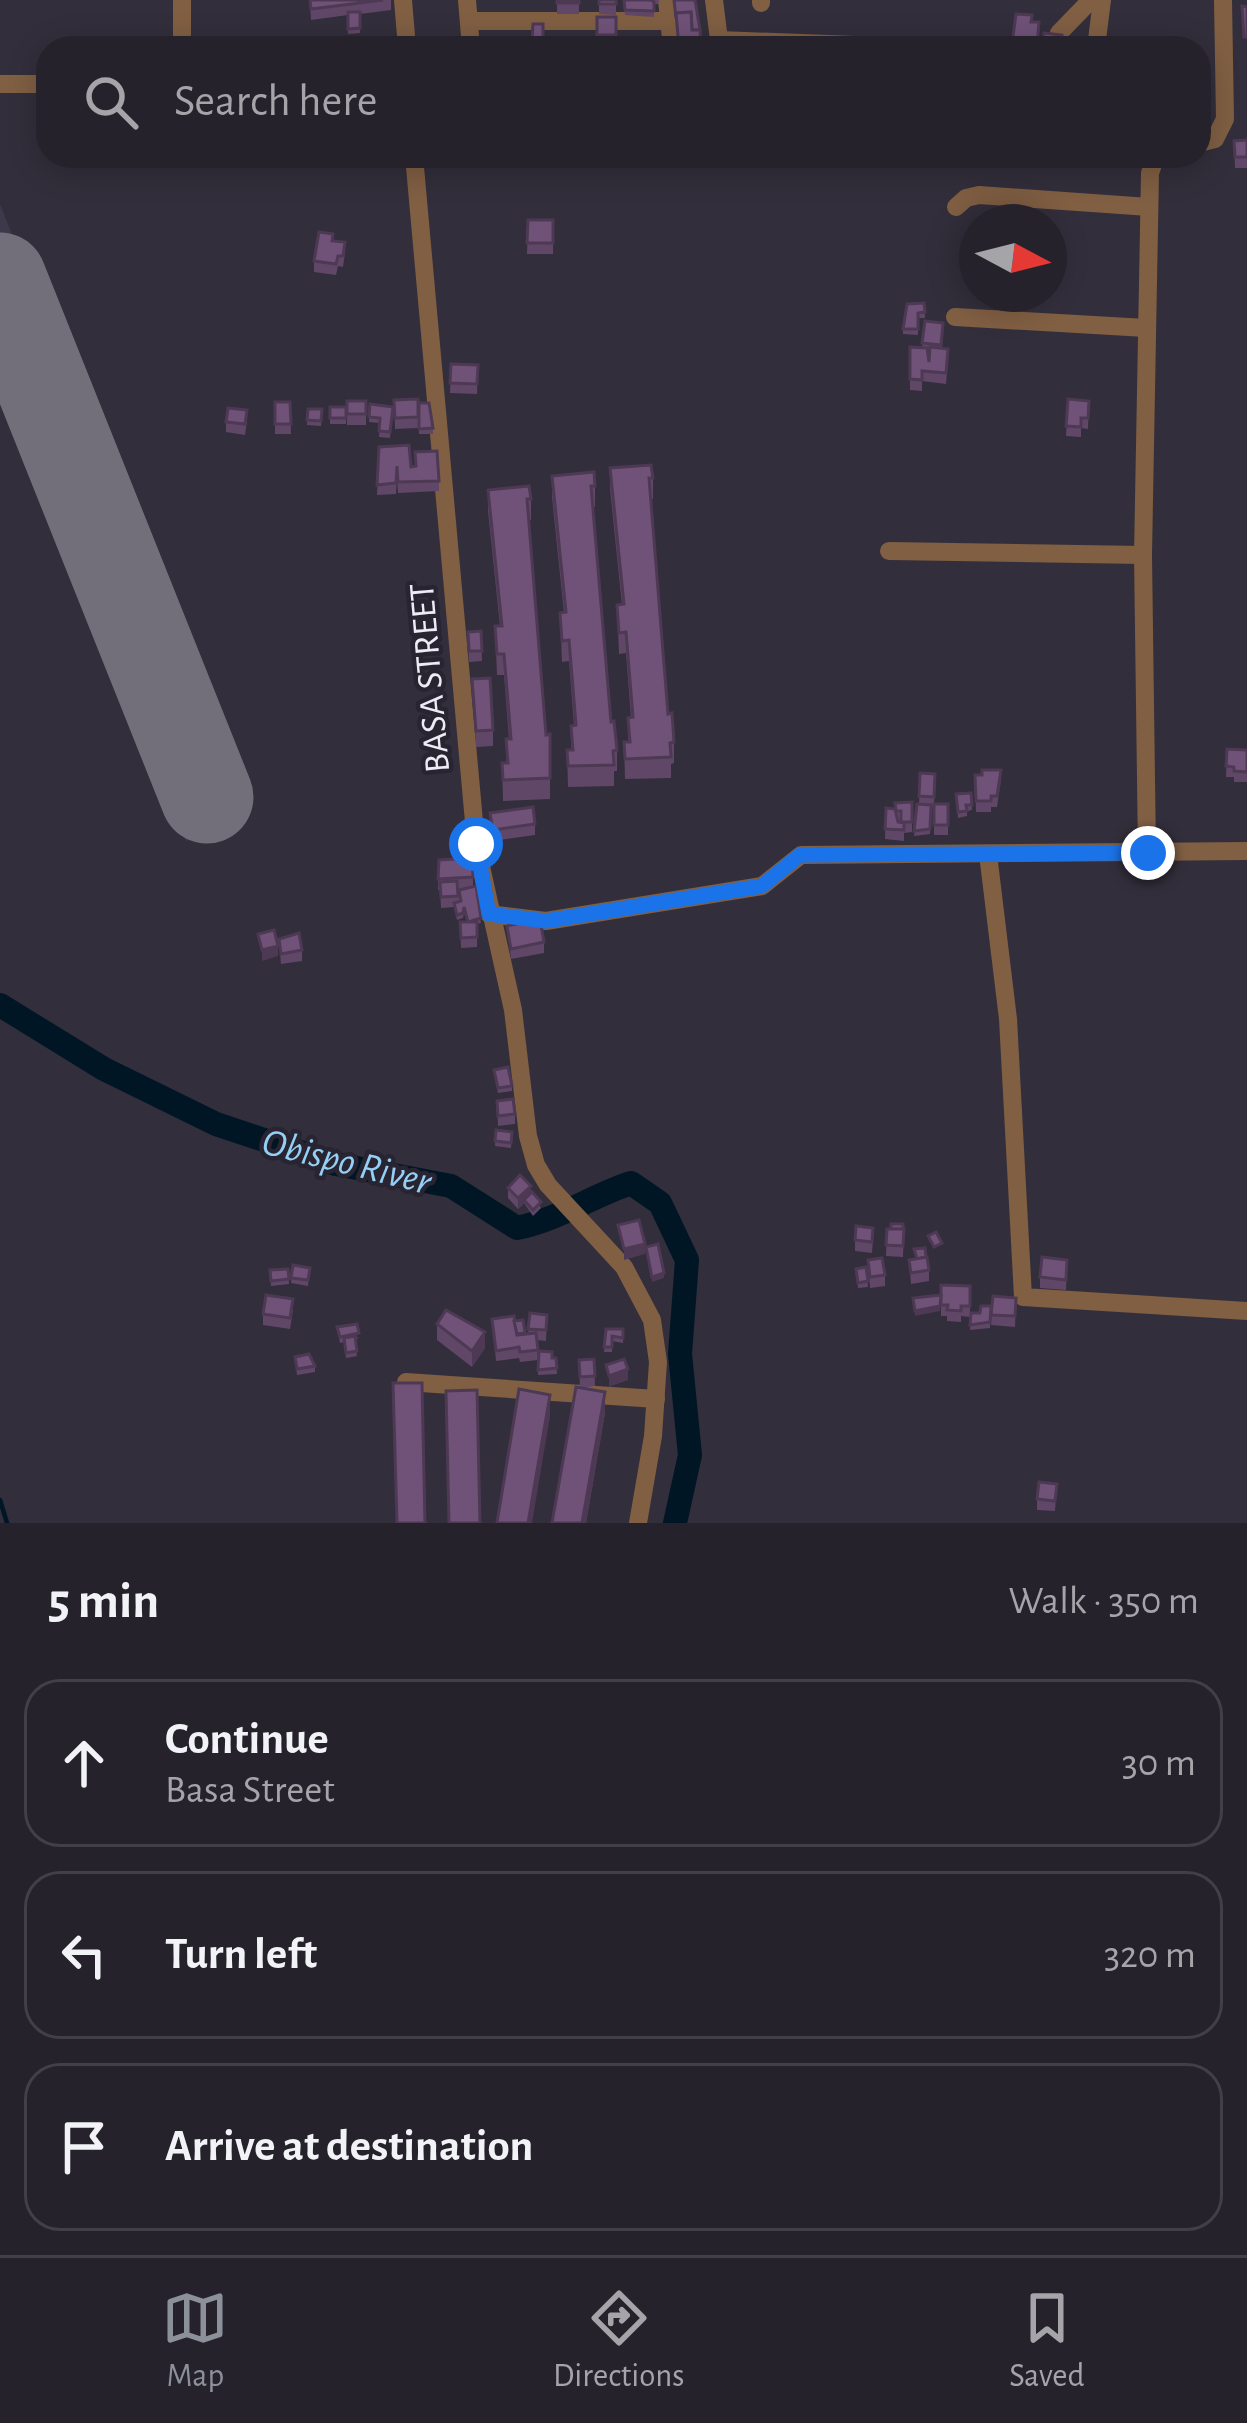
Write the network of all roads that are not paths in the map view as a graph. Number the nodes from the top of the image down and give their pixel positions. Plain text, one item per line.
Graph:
1 (182, 0) edge
2 (403, 0) edge
3 (467, 0) edge
4 (667, 0) edge
5 (714, 0) edge
6 (1091, 0) edge
7 (1102, 0) edge
8 (1223, 0) edge
9 (469, 21) junction
10 (669, 21) junction
11 (1059, 32) edge
12 (182, 36) edge
13 (406, 36) edge
14 (470, 36) edge
15 (670, 36) edge
16 (718, 36) edge
17 (1098, 36) edge
18 (0, 84) edge
19 (36, 84) edge
20 (1211, 140) edge
21 (415, 168) edge
22 (1152, 168) edge
23 (956, 207) dead end
24 (1149, 207) junction
25 (955, 317) dead end
26 (1145, 328) junction
27 (889, 550) dead end
28 (1144, 556) junction
29 (1247, 851) edge
30 (1148, 853) junction
31 (988, 854) junction
32 (489, 914) junction
33 (1247, 1311) edge
34 (406, 1382) edge
35 (656, 1399) junction
36 (638, 1523) edge

1 - 12 street
2 - 13 street
3 - 9 street
4 - 10 street
5 - 16 street
6 - 11 street
7 - 17 street
8 - 20 street
9 - 10 street
9 - 14 street
10 - 15 street
18 - 19 street
21 - 32 street, BASA STREET
22 - 24 street
23 - 24 street
24 - 26 street
25 - 26 street
26 - 28 street
27 - 28 street
28 - 30 street
29 - 30 street
30 - 31 street
31 - 32 street
31 - 33 street
32 - 35 street, BASA STREET
34 - 35 street
35 - 36 street

